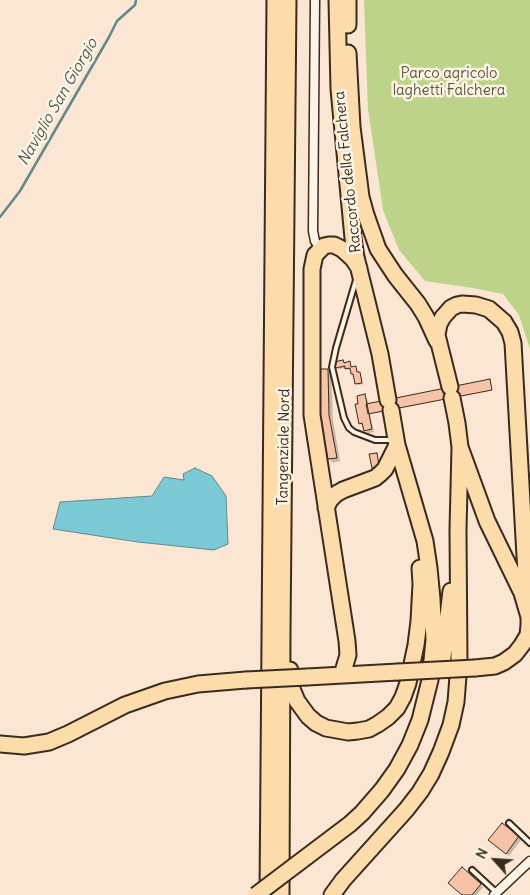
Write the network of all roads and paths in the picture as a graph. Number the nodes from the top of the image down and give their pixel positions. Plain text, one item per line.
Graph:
1 (275, 0) edge
2 (288, 0) edge
3 (315, 0) edge
4 (337, 0) edge
5 (348, 0) edge
6 (320, 249) junction
7 (359, 268) junction
8 (441, 350) junction
9 (397, 442) junction
10 (460, 447) junction
11 (321, 474) junction
12 (358, 485) junction
13 (326, 508) junction
14 (417, 516) junction
15 (458, 530) junction
16 (528, 609) junction
17 (282, 631) junction
18 (347, 641) junction
19 (377, 673) junction
20 (335, 676) junction
21 (0, 744) edge
22 (509, 823) dead end
23 (530, 844) edge
24 (530, 861) edge
25 (297, 869) junction
26 (472, 870) dead end
27 (496, 894) edge
28 (256, 895) edge
29 (268, 895) edge
30 (281, 895) edge
31 (332, 895) edge

1 - 29 highway, Tangenziale Nord
2 - 17 highway, Tangenziale Nord
3 - 6 street
4 - 7 highway, Raccordo della Falchera
5 - 8 highway, Raccordo della Falchera
6 - 7 highway
6 - 11 highway
7 - 9 highway, Raccordo della Falchera
7 - 9 lane
8 - 10 highway
8 - 16 highway
9 - 12 highway
9 - 14 highway, Raccordo della Falchera
10 - 15 highway
10 - 16 highway
11 - 12 highway
11 - 13 highway
12 - 13 highway
13 - 18 highway
14 - 17 highway
14 - 25 highway
15 - 25 highway
15 - 31 highway
16 - 19 highway, bridge
17 - 30 highway, Tangenziale Nord
18 - 19 highway
18 - 20 highway
19 - 20 highway
20 - 21 highway, bridge
22 - 23 lane
24 - 27 street
25 - 28 highway, bridge
25 - 29 highway
26 - 27 lane

